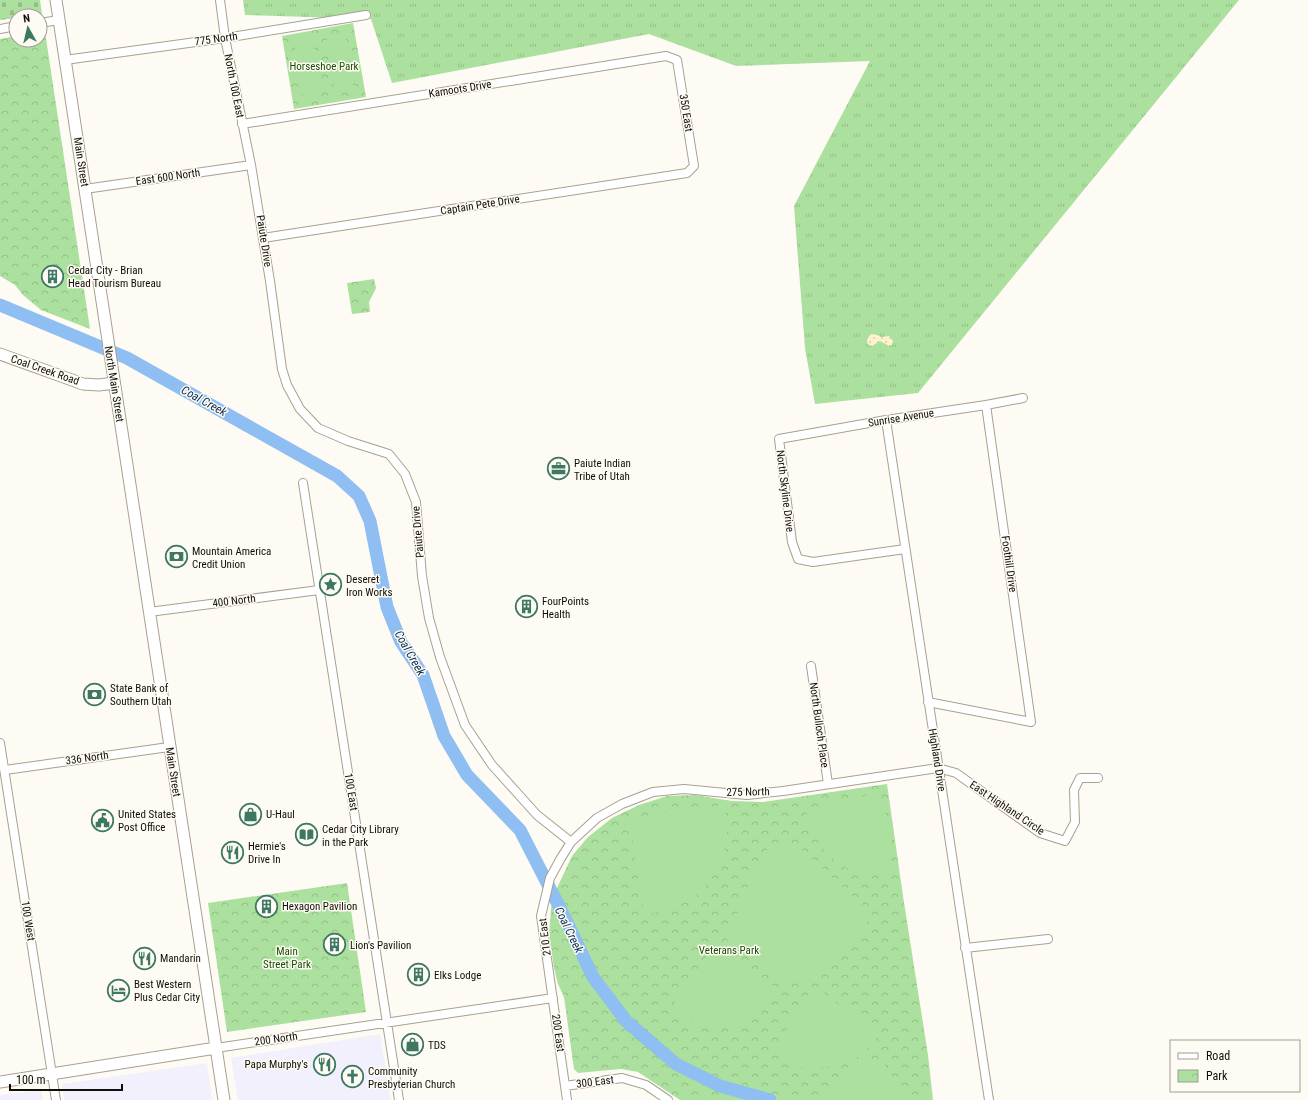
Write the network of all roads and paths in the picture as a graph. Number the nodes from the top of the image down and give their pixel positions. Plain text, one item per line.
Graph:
1 (56, 0) edge
2 (220, 0) edge
3 (366, 15) dead end
4 (59, 20) junction
5 (48, 22) edge
6 (224, 38) junction
7 (65, 60) junction
8 (677, 60) joint
9 (242, 124) junction
10 (251, 165) junction
11 (694, 166) joint
12 (85, 189) junction
13 (263, 238) junction
14 (105, 325) joint
15 (0, 354) edge
16 (114, 383) junction
17 (1024, 398) dead end
18 (986, 405) junction
19 (886, 420) junction
20 (779, 439) joint
21 (124, 443) joint
22 (303, 483) dead end
23 (905, 549) junction
24 (319, 590) junction
25 (149, 612) junction
26 (811, 666) dead end
27 (928, 702) junction
28 (0, 743) edge
29 (169, 747) junction
30 (938, 768) junction
31 (5, 770) junction
32 (1098, 778) dead end
33 (828, 784) junction
34 (571, 842) junction
35 (1048, 938) dead end
36 (965, 948) junction
37 (548, 966) joint
38 (553, 998) junction
39 (387, 1023) junction
40 (216, 1048) junction
41 (52, 1074) junction
42 (0, 1082) edge
43 (565, 1086) junction
44 (56, 1100) edge
45 (224, 1100) edge
46 (399, 1100) edge
47 (567, 1100) edge
48 (668, 1100) edge
49 (988, 1100) edge

1 - 4 main road, Main Street
2 - 6 street, North 100 East
3 - 6 street, 775 North
4 - 5 street
4 - 7 main road, Main Street
6 - 7 street, 775 North
6 - 9 street, North 100 East
7 - 12 main road, Main Street
8 - 9 street, Kamoots Drive
8 - 11 street, 350 East
9 - 10 street, Paiute Drive
10 - 12 street, East 600 North
10 - 13 street, Paiute Drive
11 - 13 street, Captain Pete Drive
12 - 14 main road, Main Street
13 - 34 street, Paiute Drive
14 - 16 main road, North Main Street
15 - 16 main road, Coal Creek Road
16 - 21 main road, North Main Street
17 - 18 street, Sunrise Avenue
18 - 19 street, Sunrise Avenue
18 - 27 street, Foothill Drive
19 - 20 street, Sunrise Avenue
19 - 23 street, Highland Drive
20 - 23 street, North Skyline Drive
21 - 25 main road, Main Street
22 - 24 street, 100 East
23 - 27 street, Highland Drive
24 - 25 street, 400 North
24 - 39 street, 100 East
25 - 29 main road, Main Street
26 - 33 street, North Bulloch Place
27 - 30 street, Highland Drive
28 - 31 street, 100 West
29 - 31 street, 336 North
29 - 40 main road, Main Street
30 - 32 street, East Highland Circle
30 - 33 street, 275 North
30 - 36 street, Highland Drive
31 - 41 street, 100 West
33 - 34 street, 275 North
34 - 37 street, 210 East
35 - 36 street
36 - 49 street, Highland Drive
37 - 38 street, 200 East
38 - 39 street, 200 North
38 - 43 street, 200 East
39 - 40 street, 200 North
39 - 46 street, 100 East
40 - 41 main road, 200 North
40 - 45 main road, Main Street
41 - 42 main road, 200 North
41 - 44 street, 100 West
43 - 47 street, 200 East
43 - 48 street, 300 East

